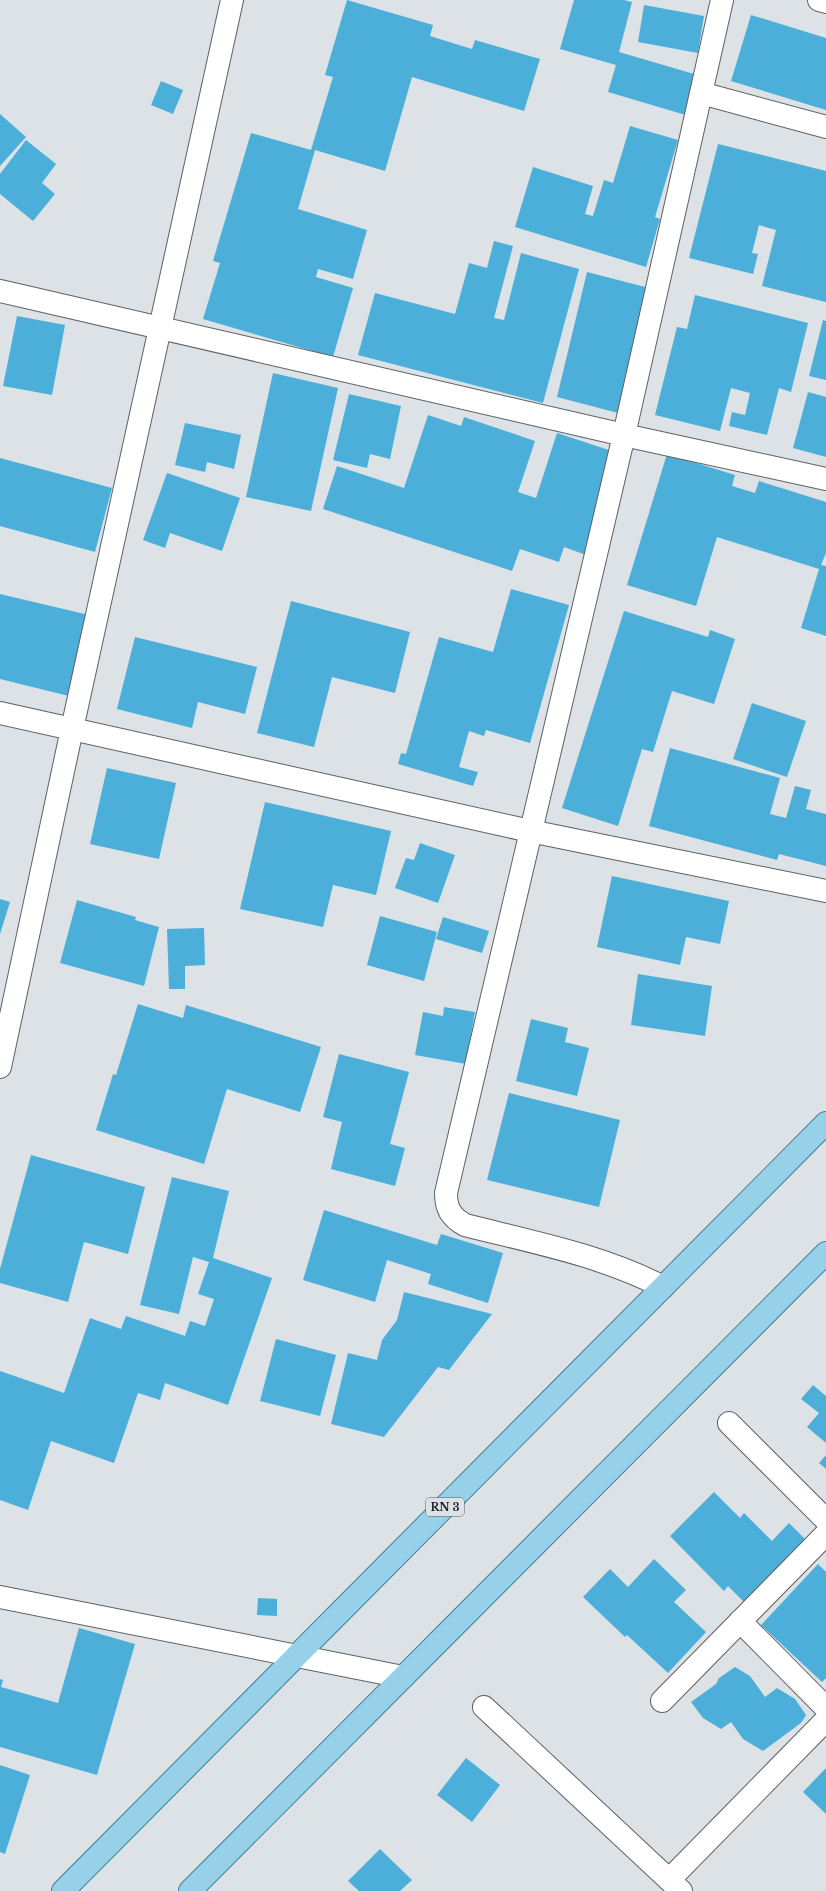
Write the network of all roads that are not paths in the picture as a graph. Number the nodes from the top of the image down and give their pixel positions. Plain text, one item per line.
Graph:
1 (232, 0) edge
2 (722, 0) edge
3 (819, 0) edge
4 (826, 2) edge
5 (701, 93) junction
6 (826, 128) edge
7 (0, 291) edge
8 (160, 327) junction
9 (624, 435) junction
10 (826, 479) edge
11 (0, 713) edge
12 (72, 729) junction
13 (530, 831) junction
14 (826, 892) edge
15 (0, 1067) edge
16 (826, 1123) edge
17 (826, 1253) edge
18 (663, 1287) junction
19 (729, 1423) dead end
20 (826, 1520) edge
21 (826, 1534) edge
22 (0, 1597) edge
23 (740, 1622) junction
24 (298, 1656) junction
25 (403, 1677) junction
26 (662, 1701) dead end
27 (484, 1707) dead end
28 (826, 1708) edge
29 (826, 1720) edge
30 (675, 1886) edge
31 (63, 1891) edge
32 (190, 1891) edge

1 - 8 street
2 - 5 street
3 - 4 street
5 - 6 street
5 - 9 street
7 - 8 street
8 - 9 street
8 - 12 street
9 - 10 street
9 - 13 street
11 - 12 street
12 - 13 street
12 - 15 street
13 - 14 street
13 - 18 street
16 - 18 main road, RN 3
17 - 25 main road
18 - 24 main road, RN 3
19 - 20 street
21 - 23 street
22 - 24 street
23 - 26 street
23 - 28 street
24 - 25 street
24 - 31 main road, RN 3
25 - 32 main road
27 - 30 street
29 - 30 street

